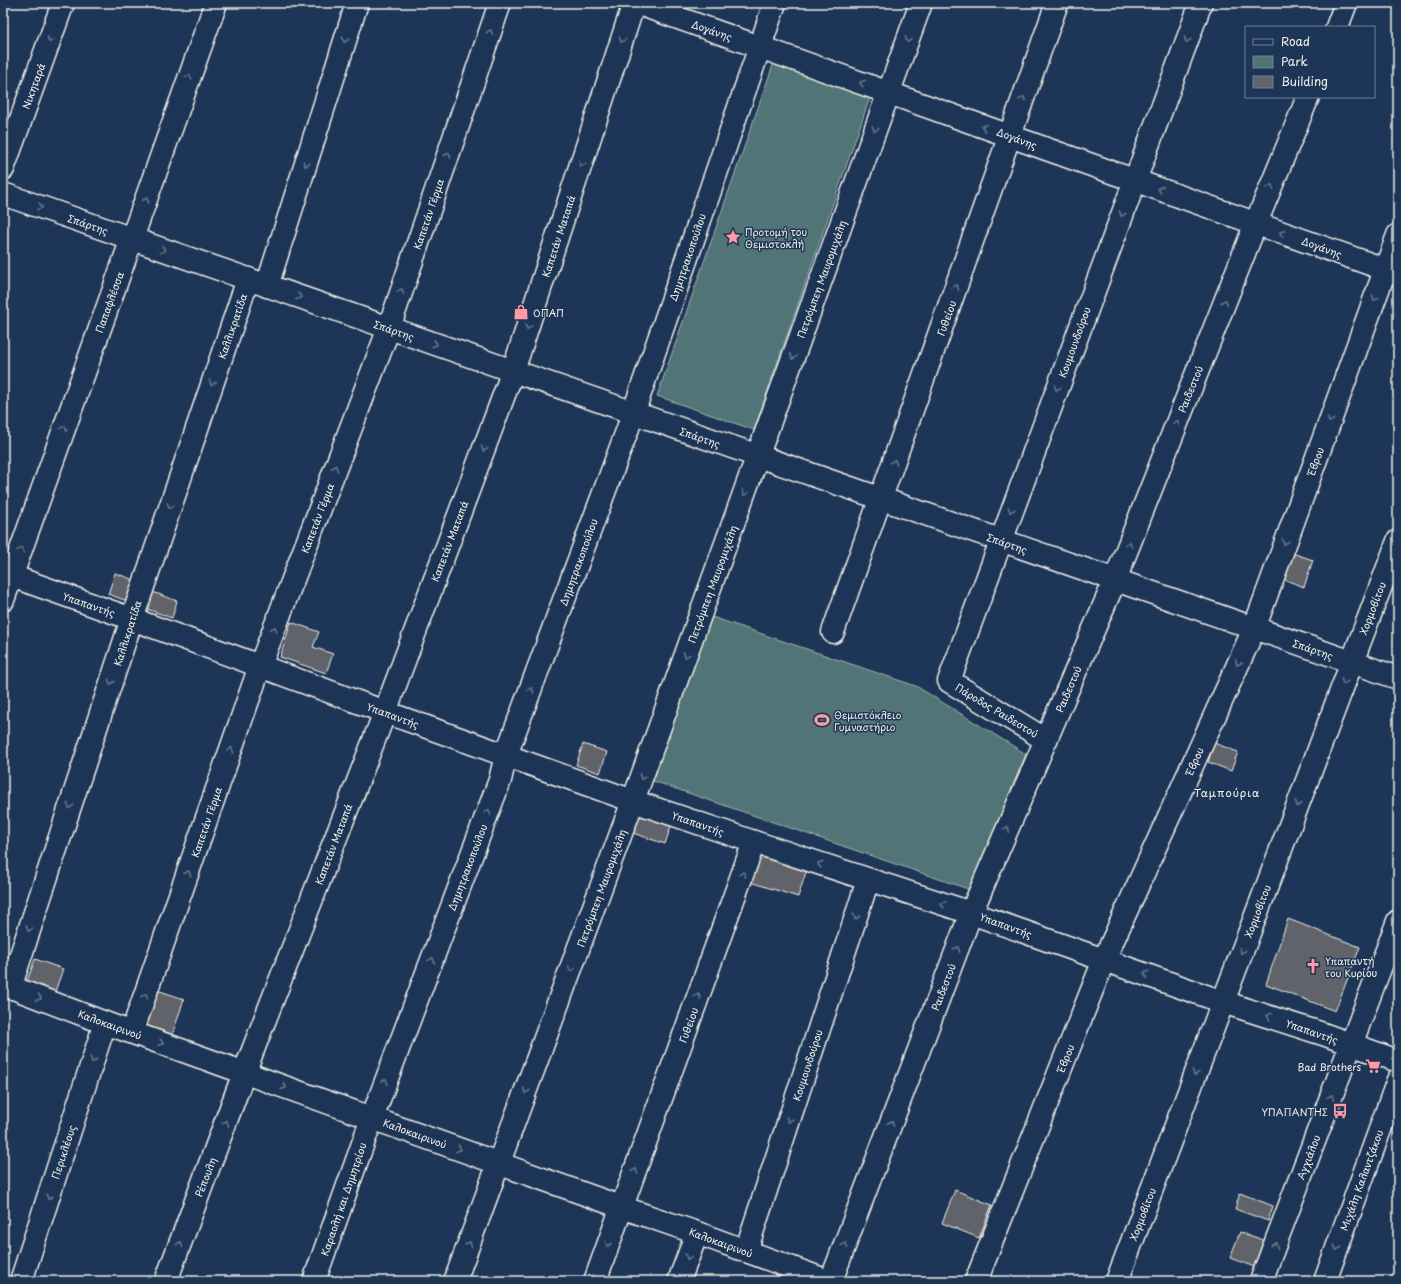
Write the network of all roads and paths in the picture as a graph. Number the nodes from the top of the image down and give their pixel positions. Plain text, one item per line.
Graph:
1 (63, 3) edge
2 (216, 3) edge
3 (357, 3) edge
4 (500, 3) edge
5 (635, 3) edge
6 (775, 3) edge
7 (921, 3) edge
8 (1057, 3) edge
9 (1200, 3) edge
10 (1346, 3) edge
11 (1336, 26) edge
12 (760, 47) junction
13 (888, 93) junction
14 (1308, 98) edge
15 (1010, 136) junction
16 (3, 169) edge
17 (1134, 180) junction
18 (3, 194) edge
19 (1256, 223) junction
20 (1398, 235) edge
21 (132, 239) junction
22 (1392, 271) edge
23 (257, 283) junction
24 (389, 328) junction
25 (513, 372) junction
26 (634, 413) junction
27 (758, 456) junction
28 (881, 499) junction
29 (1000, 540) junction
30 (1398, 541) edge
31 (7, 575) edge
32 (1115, 580) junction
33 (3, 600) edge
34 (132, 619) junction
35 (1254, 629) junction
36 (833, 632) dead end
37 (1352, 662) junction
38 (260, 666) junction
39 (1398, 678) edge
40 (949, 680) joint
41 (385, 712) junction
42 (1046, 740) junction
43 (506, 755) junction
44 (633, 801) junction
45 (754, 842) junction
46 (868, 880) junction
47 (971, 913) junction
48 (1398, 922) edge
49 (1104, 960) junction
50 (7, 986) edge
51 (1223, 1002) junction
52 (105, 1023) junction
53 (132, 1032) junction
54 (1351, 1044) junction
55 (1398, 1061) edge
56 (244, 1072) junction
57 (1398, 1080) edge
58 (372, 1118) junction
59 (499, 1163) junction
60 (622, 1207) junction
61 (697, 1233) junction
62 (746, 1251) junction
63 (22, 1281) edge
64 (166, 1281) edge
65 (314, 1281) edge
66 (455, 1281) edge
67 (595, 1281) edge
68 (679, 1281) edge
69 (830, 1281) edge
70 (976, 1281) edge
71 (1117, 1281) edge
72 (1261, 1281) edge
73 (1325, 1281) edge

1 -> 16 street, Νικηταρά
21 -> 2 street, Παπαφλέσσα
3 -> 23 street, Καλλικρατίδα
24 -> 4 street, Καπετάν Γέρμα
5 - 12 street, Δογάνης
5 -> 25 street, Καπετάν Ματαπά
6 - 12 street, Δημητρακοπούλου
7 -> 13 street, Πετρόμπεη Μαυρομιχάλη
15 -> 8 street, Γυθείου
9 -> 17 street, Κουμουνδούρου
10 - 11 street
13 -> 12 street, Δογάνης
12 - 26 street, Δημητρακοπούλου
15 -> 13 street, Δογάνης
13 -> 27 street, Πετρόμπεη Μαυρομιχάλη
19 -> 14 street, Ραιδεστού
15 - 17 street, Δογάνης
28 -> 15 street, Γυθείου
19 -> 17 street, Δογάνης
17 -> 29 street, Κουμουνδούρου
18 -> 21 street, Σπάρτης
22 -> 19 street, Δογάνης
32 -> 19 street, Ραιδεστού
20 - 22 street, Έβρου
21 -> 23 street, Σπάρτης
31 -> 21 street, Παπαφλέσσα
22 -> 35 street, Έβρου
23 -> 24 street, Σπάρτης
23 -> 34 street, Καλλικρατίδα
24 -> 25 street, Σπάρτης
38 -> 24 street, Καπετάν Γέρμα
25 - 26 street, Σπάρτης
25 -> 41 street, Καπετάν Ματαπά
26 - 27 street, Σπάρτης
43 -> 26 street, Δημητρακοπούλου
27 - 28 street, Σπάρτης
27 -> 44 street, Πετρόμπεη Μαυρομιχάλη
28 - 29 street, Σπάρτης
28 - 36 street, Γυθείου
29 - 32 street, Σπάρτης
29 - 40 street, Κουμουνδούρου
30 - 37 street, Χορμοβίτου
31 - 33 street, Παπαφλέσσα
31 - 34 street, Υπαπαντής
32 - 35 street, Σπάρτης
32 - 42 street, Ραιδεστού
34 - 38 street, Υπαπαντής
34 -> 50 street, Καλλικρατίδα
35 - 37 street, Σπάρτης
35 -> 49 street, Έβρου
37 - 39 street, Σπάρτης
37 -> 51 street, Χορμοβίτου
38 - 41 street, Υπαπαντής
53 -> 38 street, Καπετάν Γέρμα
40 - 42 street, Πάροδος Ραιδεστού
41 - 43 street, Υπαπαντής
41 - 56 street, Καπετάν Ματαπά
47 -> 42 street, Ραιδεστού
43 - 44 street, Υπαπαντής
58 -> 43 street, Δημητρακοπούλου
44 - 45 street, Υπαπαντής
44 -> 59 street, Πετρόμπεη Μαυρομιχάλη
46 -> 45 street, Υπαπαντής
60 -> 45 street, Γυθείου
47 -> 46 street, Υπαπαντής
46 -> 62 street, Κουμουνδούρου
47 - 49 street, Υπαπαντής
69 -> 47 street, Ραιδεστού
48 - 54 street, Αγχιάλου
51 -> 49 street, Υπαπαντής
49 - 70 street, Έβρου
50 -> 52 street, Καλοκαιρινού
54 -> 51 street, Υπαπαντής
51 -> 71 street, Χορμοβίτου
52 - 53 street, Καλοκαιρινού
52 -> 63 street, Περικλέους
53 -> 56 street, Καλοκαιρινού
54 - 55 street, Υπαπαντής
72 -> 54 street, Αγχιάλου
56 -> 58 street, Καλοκαιρινού
64 -> 56 street, Ρέπουλη
57 -> 73 street, Μιχάλη Καλαντζάκου
58 -> 59 street, Καλοκαιρινού
58 - 65 street, Καραολή και Δημητρίου
59 - 60 street, Καλοκαιρινού
66 -> 59 street, Πετρόμπεη Μαυρομιχάλη
60 - 61 street, Καλοκαιρινού
60 -> 67 street, Γυθείου
61 - 62 street, Καλοκαιρινού
61 -> 68 street
62 - 69 street, Καλοκαιρινού

